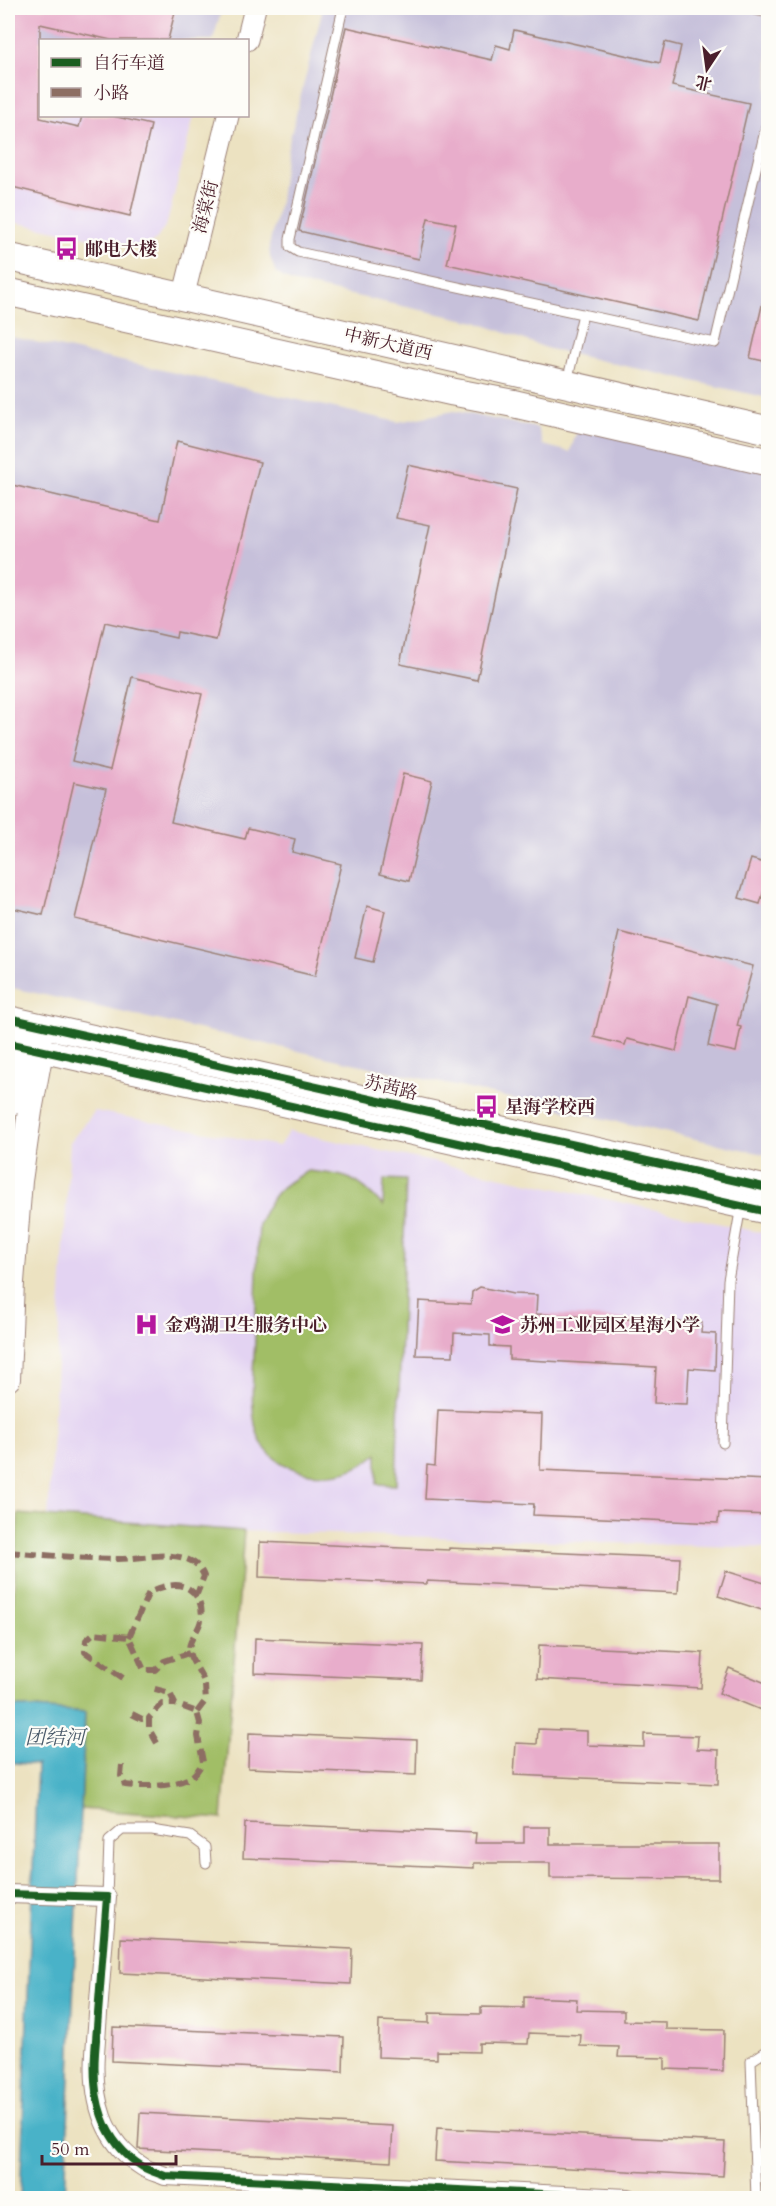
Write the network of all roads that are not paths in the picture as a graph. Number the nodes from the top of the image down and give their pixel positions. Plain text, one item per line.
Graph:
1 (255, 8) edge
2 (343, 8) edge
3 (746, 8) edge
4 (768, 13) edge
5 (247, 39) edge
6 (228, 117) edge
7 (768, 118) edge
8 (8, 257) edge
9 (8, 292) edge
10 (183, 298) junction
11 (583, 314) junction
12 (567, 384) junction
13 (768, 430) edge
14 (768, 462) edge
15 (8, 1018) edge
16 (35, 1024) junction
17 (22, 1047) edge
18 (8, 1105) edge
19 (768, 1188) edge
20 (741, 1206) junction
21 (768, 1212) edge
22 (8, 1379) edge
23 (723, 1443) dead end
24 (206, 1863) dead end
25 (13, 1894) edge
26 (107, 1897) junction
27 (768, 2050) edge
28 (627, 2199) edge
29 (756, 2199) edge

1 - 5 street
2 - 11 lane
3 - 4 lane
6 - 10 street, 海棠街
7 - 11 lane
8 - 10 main road, 中新大道西
9 - 14 main road, 中新大道西
10 - 12 main road, 中新大道西
11 - 12 lane
12 - 13 main road, 中新大道西
15 - 16 main road, 苏茜路
16 - 17 main road
16 - 19 main road, 苏茜路
17 - 18 main road
17 - 20 main road
17 - 22 main road
20 - 21 main road
20 - 23 lane
24 - 26 lane
25 - 26 street
26 - 28 street
27 - 29 lane

